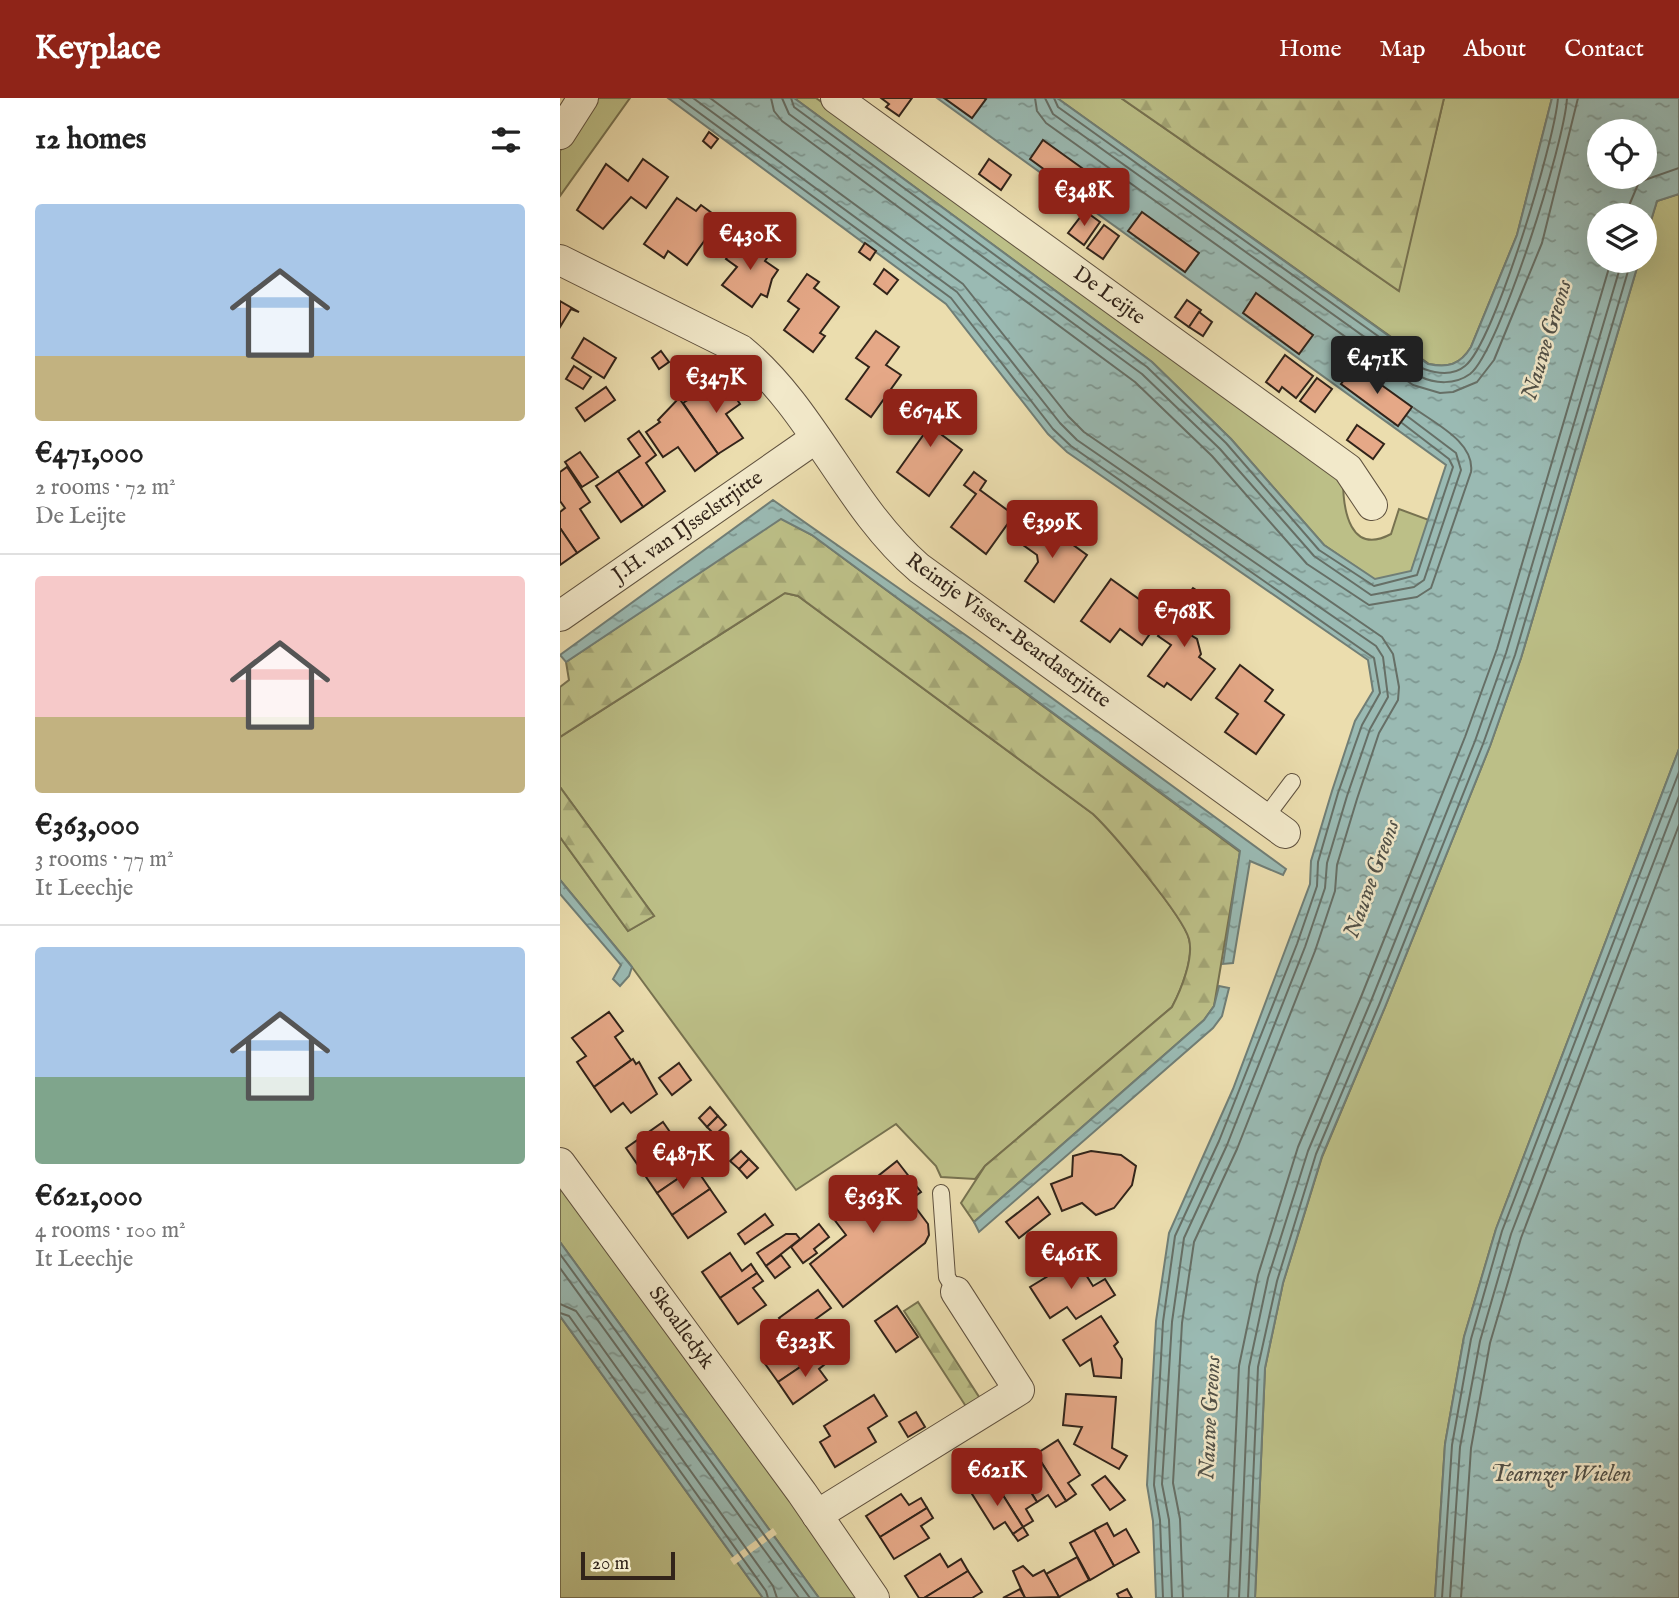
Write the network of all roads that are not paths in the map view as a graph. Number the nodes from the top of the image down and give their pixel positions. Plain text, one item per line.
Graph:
1 (583, 98) edge
2 (836, 98) edge
3 (560, 134) edge
4 (560, 260) edge
5 (816, 438) junction
6 (1372, 505) dead end
7 (560, 616) edge
8 (1292, 782) dead end
9 (1275, 825) joint
10 (560, 1163) edge
11 (940, 1193) dead end
12 (956, 1292) joint
13 (817, 1515) junction
14 (874, 1598) edge

1 - 3 street
2 - 6 street, De Leijte
4 - 5 street, Reintje Visser-Beardastrjitte
5 - 7 street, J.H. van IJsselstrjitte
5 - 9 street, Reintje Visser-Beardastrjitte
8 - 9 lane
10 - 13 street, Skoalledyk
11 - 12 lane
12 - 13 street
13 - 14 street, Skoalledyk

